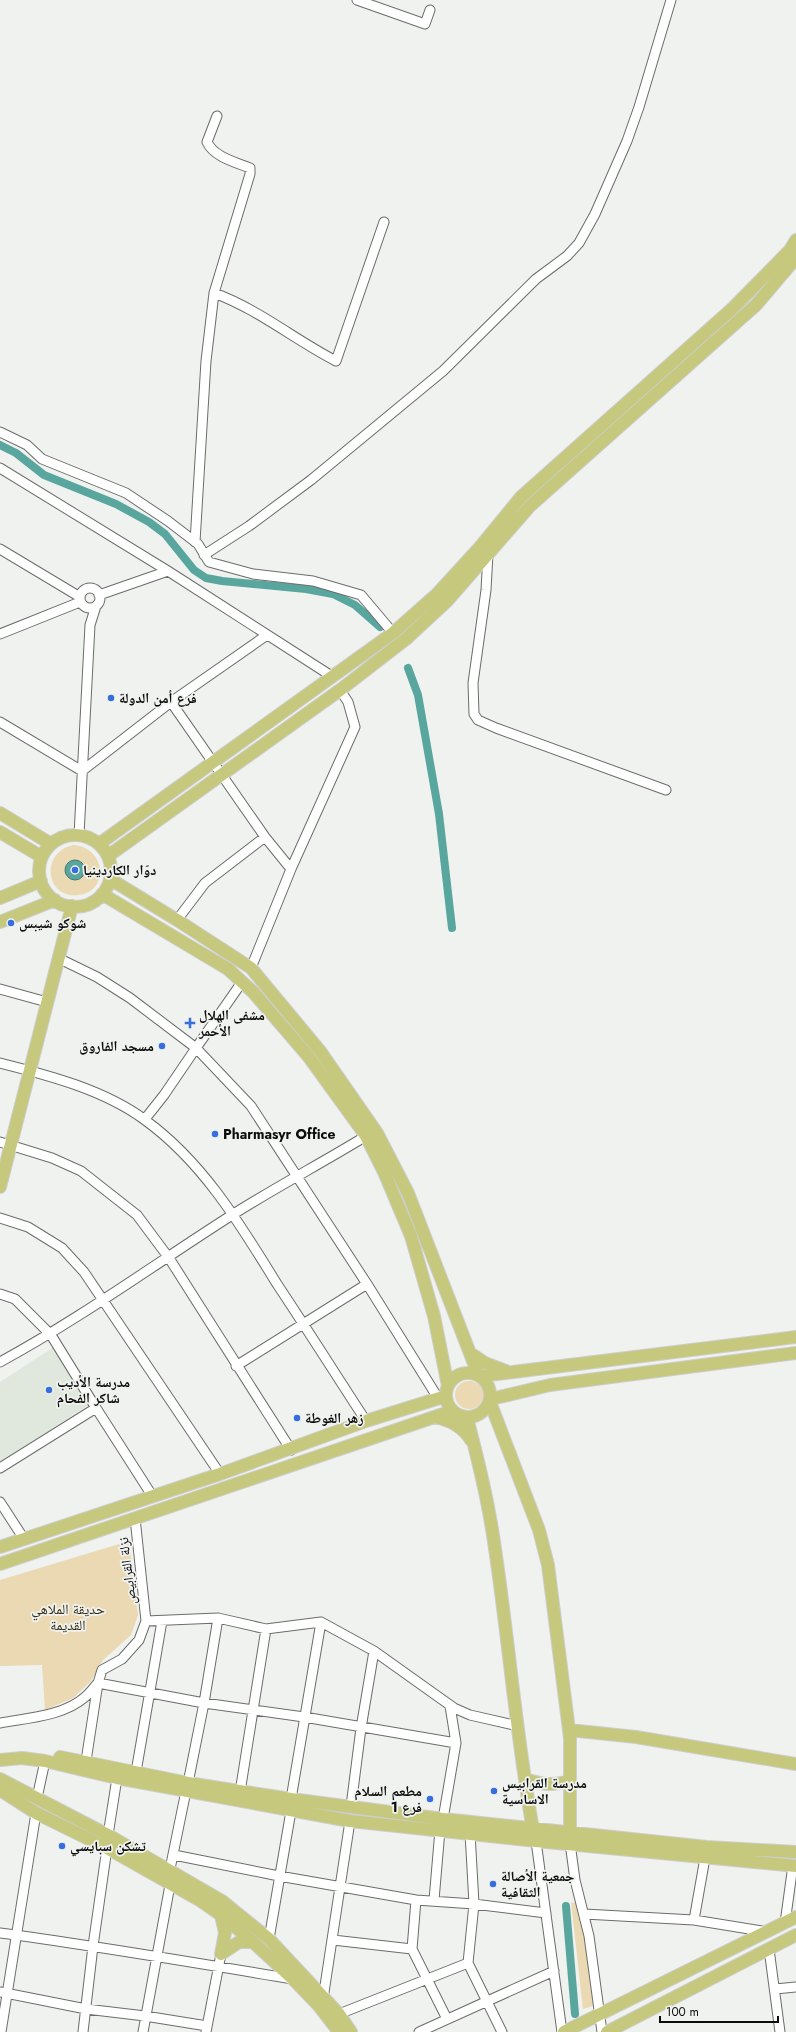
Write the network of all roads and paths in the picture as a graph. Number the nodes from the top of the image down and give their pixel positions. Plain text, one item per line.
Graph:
1 (357, 0) edge
2 (671, 0) edge
3 (430, 10) dead end
4 (217, 116) dead end
5 (384, 222) dead end
6 (796, 240) edge
7 (796, 258) edge
8 (214, 293) junction
9 (0, 432) edge
10 (0, 468) edge
11 (195, 542) junction
12 (0, 549) edge
13 (488, 554) junction
14 (204, 555) junction
15 (168, 571) junction
16 (99, 595) junction
17 (82, 599) junction
18 (96, 606) junction
19 (90, 624) junction
20 (393, 633) junction
21 (0, 634) edge
22 (267, 634) junction
23 (333, 677) junction
24 (340, 690) junction
25 (171, 702) junction
26 (0, 722) edge
27 (214, 763) junction
28 (82, 771) junction
29 (222, 774) junction
30 (666, 790) dead end
31 (0, 813) edge
32 (0, 832) edge
33 (79, 835) junction
34 (265, 837) junction
35 (51, 844) junction
36 (99, 844) junction
37 (108, 856) junction
38 (42, 857) junction
39 (291, 869) junction
40 (110, 879) junction
41 (41, 881) junction
42 (102, 894) junction
43 (0, 898) edge
44 (55, 900) junction
45 (72, 906) junction
46 (177, 920) junction
47 (0, 922) edge
48 (58, 958) junction
49 (251, 968) junction
50 (242, 982) junction
51 (0, 989) edge
52 (47, 1002) junction
53 (196, 1048) junction
54 (0, 1062) edge
55 (30, 1070) junction
56 (145, 1119) junction
57 (366, 1136) junction
58 (6, 1143) edge
59 (296, 1178) junction
60 (0, 1187) edge
61 (233, 1214) junction
62 (0, 1218) edge
63 (169, 1258) junction
64 (367, 1284) junction
65 (0, 1294) edge
66 (104, 1301) junction
67 (303, 1324) junction
68 (51, 1335) junction
69 (796, 1337) edge
70 (470, 1353) junction
71 (796, 1353) edge
72 (0, 1362) edge
73 (236, 1366) junction
74 (509, 1372) junction
75 (479, 1375) junction
76 (444, 1393) junction
77 (490, 1400) junction
78 (96, 1408) junction
79 (452, 1411) junction
80 (434, 1417) junction
81 (467, 1418) junction
82 (366, 1421) junction
83 (474, 1444) junction
84 (291, 1450) junction
85 (0, 1468) edge
86 (220, 1474) junction
87 (153, 1497) junction
88 (0, 1502) edge
89 (135, 1518) junction
90 (24, 1539) junction
91 (0, 1547) edge
92 (0, 1564) edge
93 (218, 1618) junction
94 (162, 1620) junction
95 (146, 1621) junction
96 (321, 1622) junction
97 (266, 1629) junction
98 (374, 1652) junction
99 (98, 1683) junction
100 (151, 1692) junction
101 (204, 1703) junction
102 (450, 1706) junction
103 (255, 1710) junction
104 (304, 1717) junction
105 (0, 1723) edge
106 (518, 1726) junction
107 (361, 1728) junction
108 (569, 1730) junction
109 (456, 1743) junction
110 (0, 1753) edge
111 (0, 1760) edge
112 (45, 1761) junction
113 (86, 1761) junction
114 (796, 1764) edge
115 (136, 1772) junction
116 (117, 1778) junction
117 (0, 1779) edge
118 (526, 1779) junction
119 (570, 1782) junction
120 (187, 1787) junction
121 (0, 1790) edge
122 (240, 1792) junction
123 (37, 1798) junction
124 (291, 1805) junction
125 (351, 1806) junction
126 (36, 1814) junction
127 (350, 1821) junction
128 (442, 1824) junction
129 (533, 1827) junction
130 (470, 1833) junction
131 (108, 1835) junction
132 (570, 1837) junction
133 (536, 1841) junction
134 (107, 1848) junction
135 (796, 1852) edge
136 (174, 1855) junction
137 (704, 1858) junction
138 (794, 1865) edge
139 (170, 1869) junction
140 (280, 1876) junction
141 (170, 1885) junction
142 (340, 1887) junction
143 (416, 1900) junction
144 (434, 1900) junction
145 (474, 1904) junction
146 (546, 1913) junction
147 (584, 1914) junction
148 (221, 1915) junction
149 (796, 1917) edge
150 (694, 1920) junction
151 (785, 1923) junction
152 (0, 1932) edge
153 (769, 1932) junction
154 (16, 1935) junction
155 (796, 1935) edge
156 (269, 1939) junction
157 (333, 1940) junction
158 (253, 1942) junction
159 (93, 1946) junction
160 (412, 1949) junction
161 (769, 1949) junction
162 (221, 1954) junction
163 (156, 1958) junction
164 (468, 1963) junction
165 (219, 1967) junction
166 (554, 1971) junction
167 (293, 1979) junction
168 (427, 1980) junction
169 (796, 1987) edge
170 (775, 1989) junction
171 (3, 1992) edge
172 (323, 1999) junction
173 (488, 2000) junction
174 (86, 2009) junction
175 (339, 2014) junction
176 (600, 2014) junction
177 (145, 2016) junction
178 (447, 2019) junction
179 (206, 2029) edge
180 (1, 2032) edge
181 (84, 2032) edge
182 (142, 2032) edge
183 (339, 2032) edge
184 (351, 2032) edge
185 (419, 2032) edge
186 (502, 2032) edge
187 (563, 2032) edge
188 (602, 2032) edge
189 (607, 2032) edge
190 (780, 2032) edge

1 - 3 street
2 - 14 street
4 - 8 street
5 - 8 street
6 - 20 main road
7 - 13 main road
8 - 11 street
9 - 11 street
10 - 15 street
11 - 14 street
12 - 17 street
13 - 24 main road
13 - 30 street
14 - 20 street
15 - 16 street
15 - 22 street
16 - 17 street
16 - 18 street
17 - 18 street
17 - 19 street
17 - 21 street
18 - 19 street
19 - 28 street
20 - 23 main road
22 - 23 street
22 - 25 street
23 - 27 main road
24 - 29 main road
24 - 39 street
25 - 27 street
25 - 28 street
26 - 28 street
27 - 29 street
27 - 36 main road
28 - 33 street
29 - 34 street
29 - 37 main road
31 - 35 main road
32 - 38 main road
33 - 35 main road
33 - 36 main road
34 - 39 street
34 - 46 street
35 - 38 main road
36 - 37 main road
37 - 40 main road
38 - 41 main road
39 - 49 street
40 - 42 main road
40 - 46 main road
41 - 43 main road
41 - 44 main road
42 - 45 main road
42 - 50 main road
44 - 45 main road
44 - 47 main road
45 - 48 main road
46 - 49 main road
48 - 52 main road
48 - 53 street
49 - 70 main road
50 - 53 street
50 - 57 main road
51 - 52 street
52 - 55 main road
53 - 56 street
53 - 59 street
54 - 55 street
55 - 56 street
55 - 58 main road
56 - 61 street
57 - 59 street
57 - 76 main road
58 - 60 main road
58 - 63 street
59 - 61 street
59 - 64 street
61 - 63 street
61 - 67 street
62 - 66 street
63 - 66 street
63 - 73 street
64 - 67 street
64 - 76 street
65 - 68 street
66 - 68 street
66 - 86 street
67 - 73 street
67 - 82 street
68 - 72 street
68 - 78 street
69 - 74 main road
70 - 74 main road
70 - 75 main road
71 - 77 main road
73 - 84 street
74 - 75 main road
75 - 76 main road
75 - 77 main road
76 - 79 main road
76 - 82 main road
77 - 81 main road
77 - 108 main road
78 - 85 street
78 - 87 street
79 - 80 main road
79 - 81 main road
80 - 83 main road
80 - 89 main road
81 - 83 main road
82 - 84 main road
83 - 106 main road
84 - 86 main road
86 - 87 main road
87 - 90 main road
88 - 90 street
89 - 92 main road
89 - 95 street, نزلة القرابيص
90 - 91 main road
93 - 94 street
93 - 97 street
93 - 101 street
94 - 95 street
94 - 100 street
95 - 99 street
96 - 97 street
96 - 98 street
96 - 104 street
97 - 103 street
98 - 102 street
98 - 107 street
99 - 100 street
99 - 105 street
99 - 113 street
100 - 101 street
100 - 115 street
101 - 103 street
101 - 120 street
102 - 106 street
102 - 109 street
103 - 104 street
103 - 122 street
104 - 107 street
104 - 124 street
106 - 118 main road
107 - 109 street
107 - 125 street
108 - 114 main road
108 - 119 main road
109 - 128 street
110 - 113 main road
111 - 112 main road
112 - 116 main road
112 - 123 street
113 - 115 main road
115 - 120 main road
116 - 120 main road
116 - 131 street
117 - 123 main road
118 - 119 main road
118 - 129 main road
119 - 132 main road
120 - 122 main road
120 - 124 main road
120 - 136 street
121 - 126 main road
122 - 124 main road
123 - 131 main road
124 - 125 main road
124 - 127 main road
124 - 140 street
125 - 128 main road
126 - 134 main road
126 - 154 street
127 - 128 main road
127 - 142 street
128 - 129 main road
128 - 130 main road
128 - 144 street
129 - 132 main road
129 - 133 main road
130 - 133 main road
130 - 145 street
131 - 139 main road
132 - 133 main road
132 - 135 main road
132 - 137 main road
132 - 147 street
133 - 146 street
134 - 141 main road
134 - 159 street
136 - 139 street
136 - 140 street
137 - 138 main road
137 - 150 street
138 - 151 street
139 - 156 main road
140 - 142 street
140 - 156 street
141 - 148 main road
141 - 163 street
142 - 143 street
142 - 157 street
143 - 144 street
143 - 160 street
144 - 145 street
145 - 146 street
145 - 164 street
146 - 166 street
147 - 150 street
147 - 176 street
148 - 158 main road
148 - 162 main road
149 - 151 main road
150 - 153 street
151 - 153 main road
152 - 154 street
153 - 176 main road
154 - 159 street
154 - 171 street
155 - 161 main road
156 - 172 main road
157 - 160 street
157 - 172 street
158 - 162 main road
158 - 167 main road
159 - 163 street
159 - 174 street
160 - 168 street
161 - 170 street
161 - 189 main road
162 - 165 street
163 - 165 street
163 - 177 street
164 - 168 street
164 - 173 street
165 - 167 street
165 - 179 street
166 - 173 street
166 - 187 street
167 - 183 main road
168 - 175 street
168 - 178 street
169 - 170 street
170 - 190 street
171 - 174 street
171 - 180 street
172 - 175 main road
173 - 178 street
173 - 186 street
174 - 177 street
174 - 181 street
175 - 184 main road
176 - 187 main road
176 - 188 street
177 - 179 street
177 - 182 street
178 - 185 street

